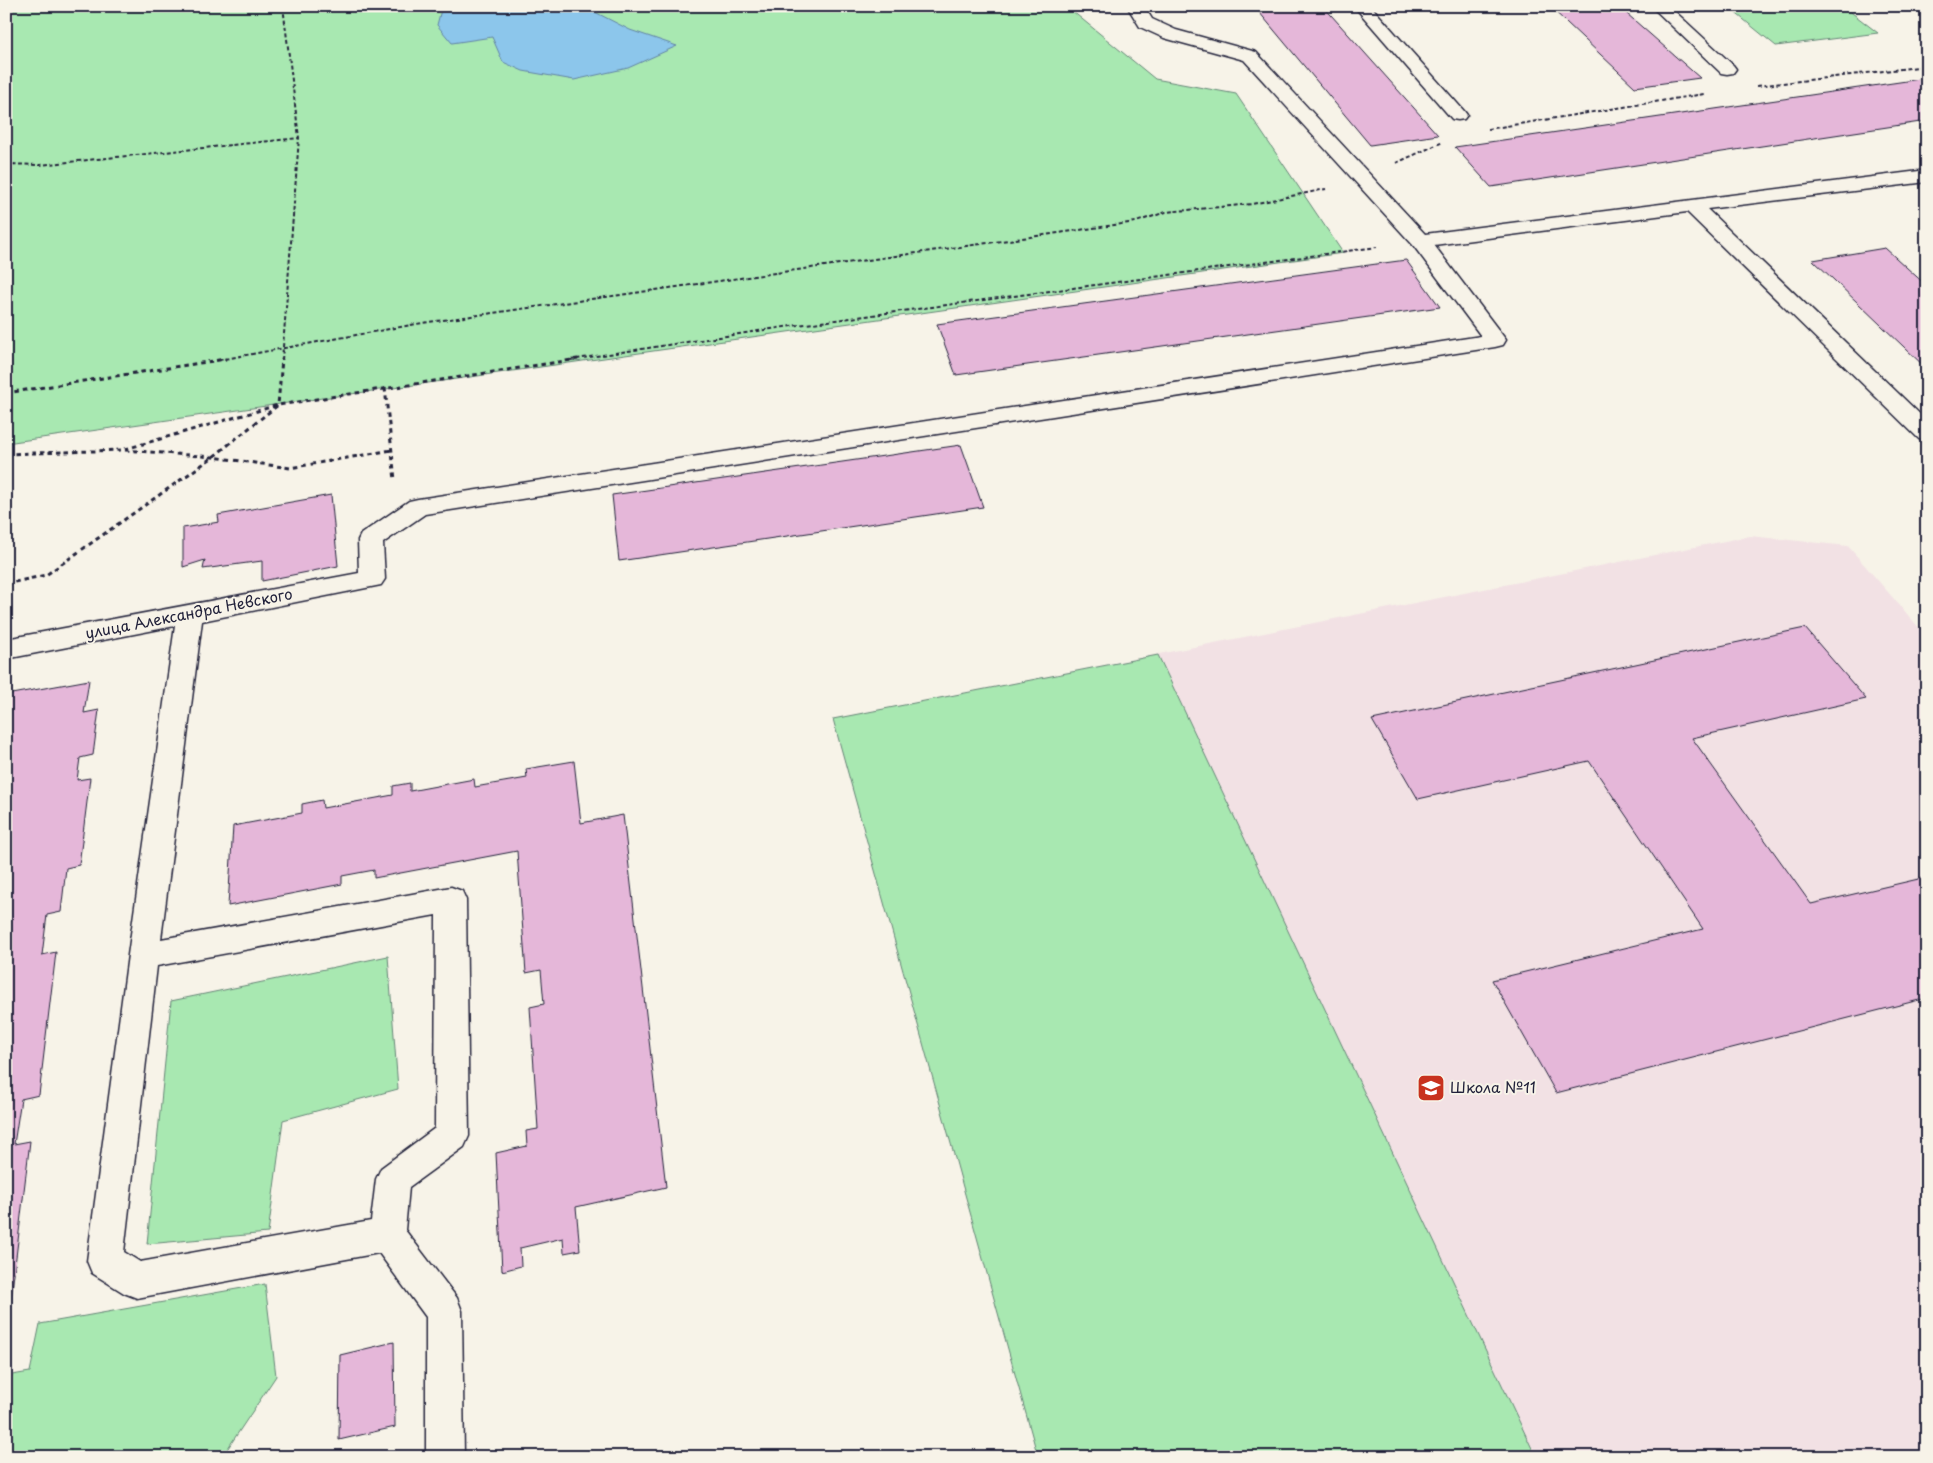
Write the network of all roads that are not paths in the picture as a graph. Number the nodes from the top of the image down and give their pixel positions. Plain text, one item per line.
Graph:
1 (1135, 6) edge
2 (1362, 6) edge
3 (1659, 6) edge
4 (1727, 69) road end
5 (1458, 115) road end
6 (1927, 176) edge
7 (1692, 205) junction
8 (1420, 241) junction
9 (1927, 434) edge
10 (190, 614) junction
11 (6, 649) edge
12 (143, 955) junction
13 (387, 1235) junction
14 (445, 1457) edge

1 - 8 street
2 - 5 street
3 - 4 street
6 - 7 street
7 - 8 street
7 - 9 street
8 - 10 street, улица Александра Невского
10 - 11 street, улица Александра Невского
10 - 12 street
12 - 13 street
12 - 13 street
13 - 14 street

